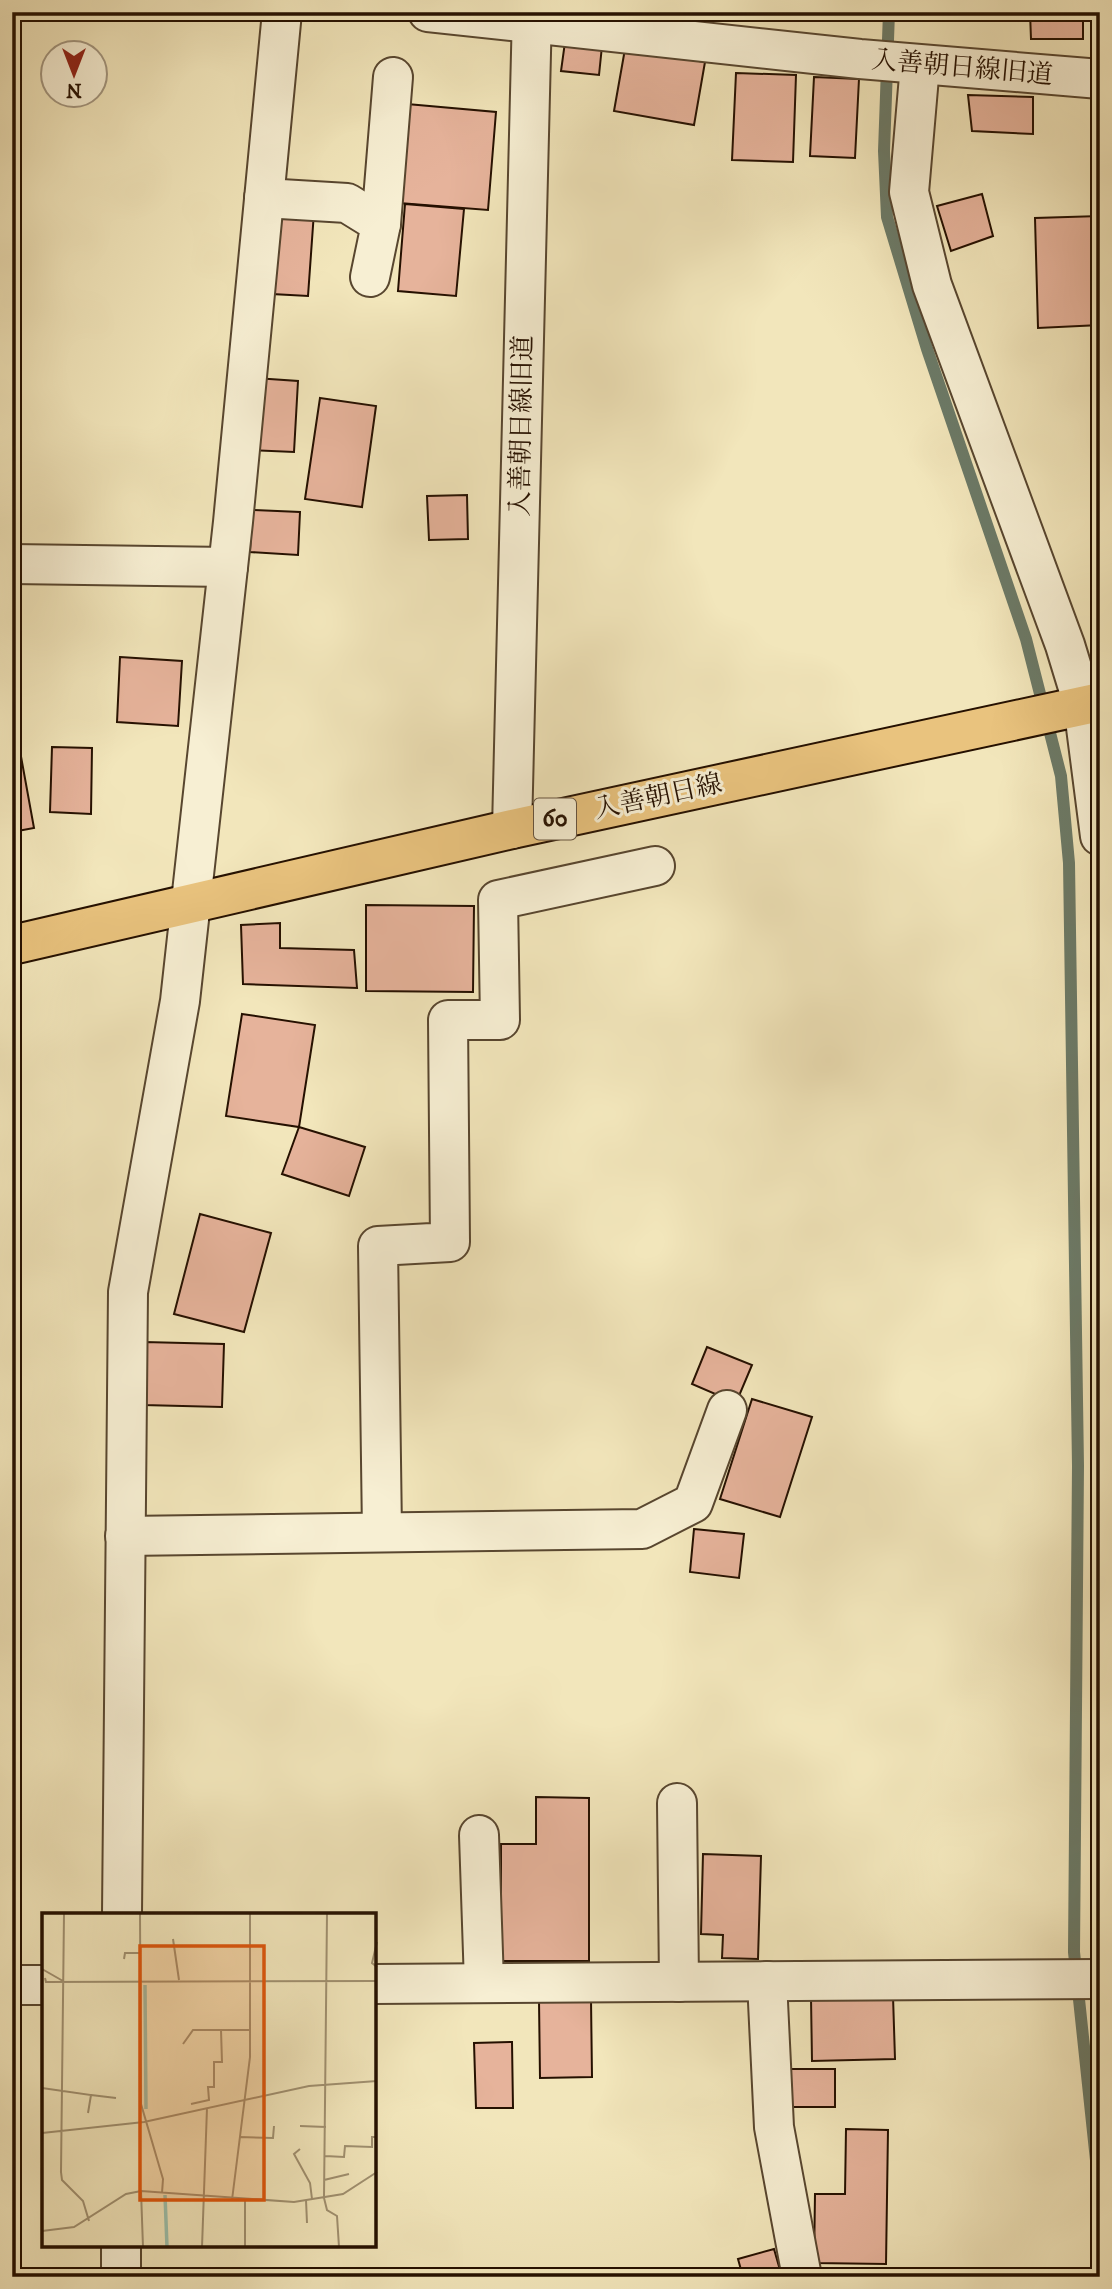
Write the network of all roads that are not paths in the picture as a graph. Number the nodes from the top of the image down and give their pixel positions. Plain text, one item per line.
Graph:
1 (282, 12) edge
2 (428, 12) edge
3 (532, 17) edge
4 (920, 65) junction
5 (393, 77) dead end
6 (1100, 79) edge
7 (264, 198) junction
8 (381, 224) junction
9 (370, 276) dead end
10 (12, 565) edge
11 (228, 567) junction
12 (1091, 703) edge
13 (512, 828) junction
14 (1100, 836) edge
15 (655, 866) dead end
16 (191, 902) junction
17 (12, 945) edge
18 (727, 1410) dead end
19 (382, 1532) junction
20 (125, 1535) junction
21 (677, 1804) dead end
22 (479, 1835) dead end
23 (122, 1913) edge
24 (1100, 1979) edge
25 (767, 1981) junction
26 (679, 1982) junction
27 (484, 1983) junction
28 (376, 1984) edge
29 (12, 1985) edge
30 (42, 1985) edge
31 (121, 2247) edge
32 (121, 2277) edge
33 (802, 2277) edge

1 - 7 street
2 - 3 street, 入善朝日線旧道
3 - 4 street, 入善朝日線旧道
3 - 13 street, 入善朝日線旧道
4 - 6 street, 入善朝日線旧道
4 - 12 street
5 - 8 street
7 - 8 street
7 - 11 street
8 - 9 street
10 - 11 street
11 - 16 street
12 - 13 main road, 入善朝日線 / 60
12 - 14 street
13 - 16 main road, 入善朝日線 / 60
15 - 19 street
16 - 17 main road, 入善朝日線 / 60
16 - 20 street
18 - 19 street
19 - 20 street
20 - 23 street
21 - 26 street
22 - 27 street
24 - 25 street
25 - 26 street
25 - 33 street
26 - 27 street
27 - 28 street
29 - 30 street
31 - 32 street

